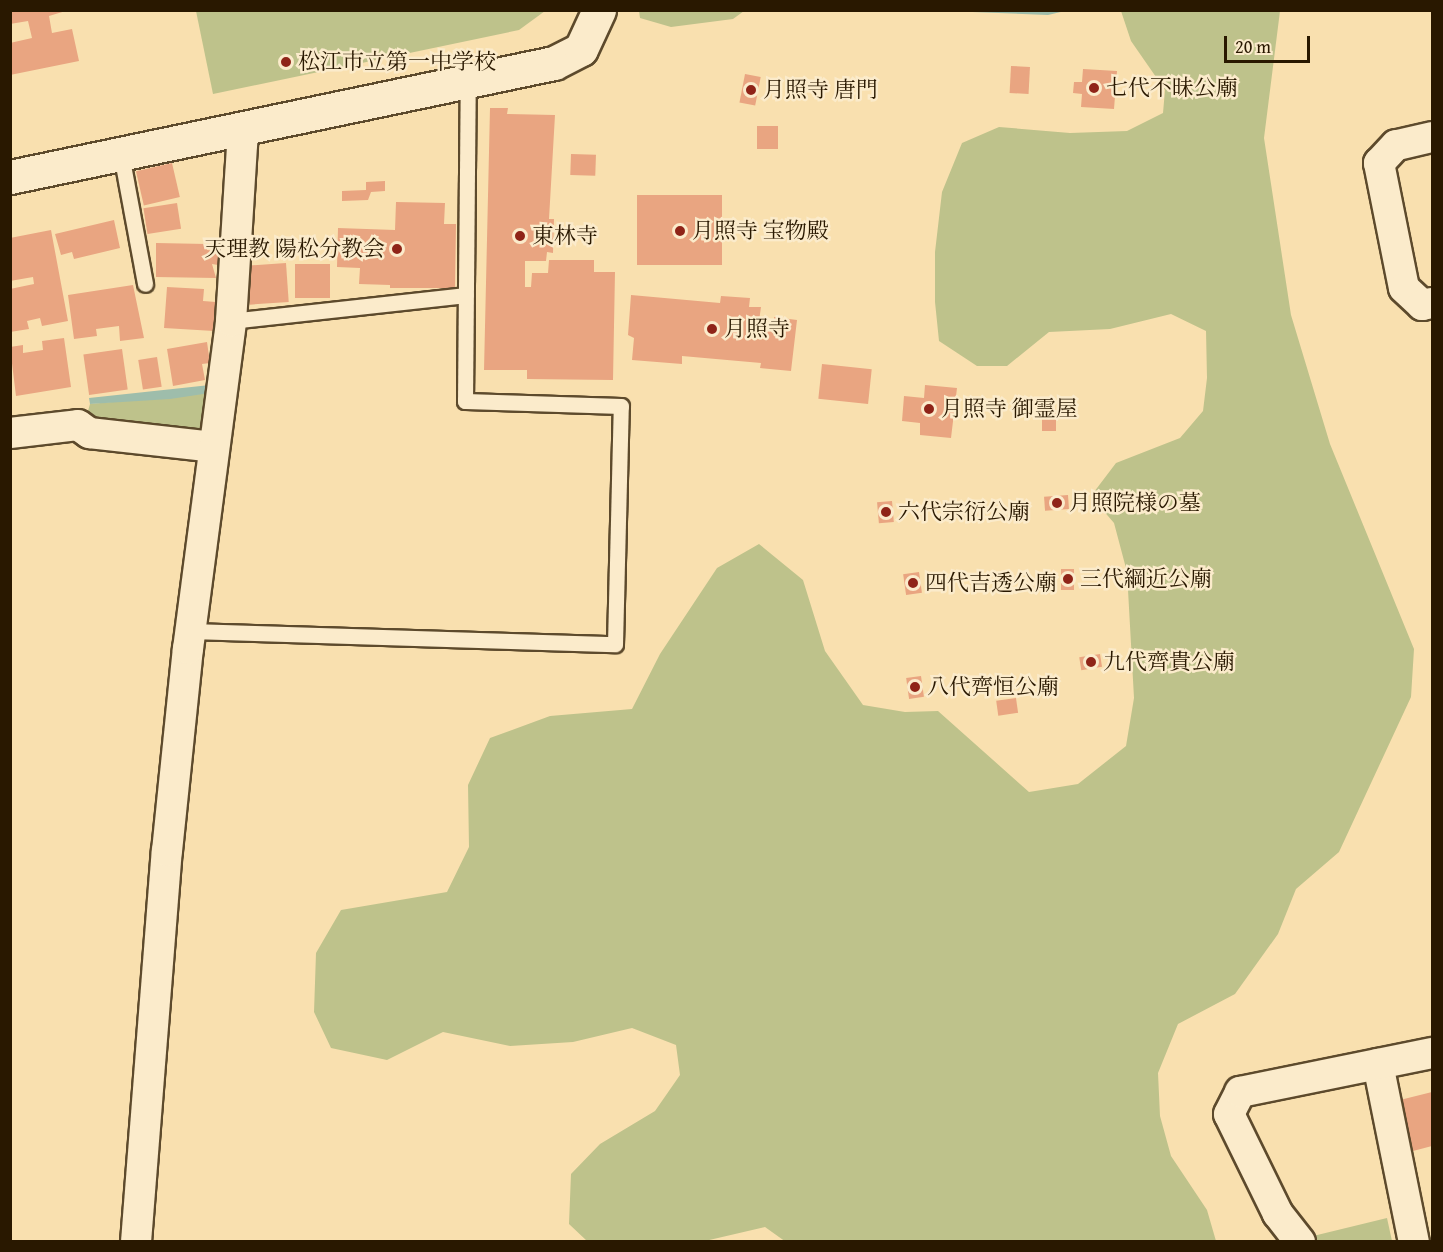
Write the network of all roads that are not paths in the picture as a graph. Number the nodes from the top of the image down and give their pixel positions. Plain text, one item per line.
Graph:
1 (599, 10) edge
2 (468, 80) junction
3 (243, 128) junction
4 (1432, 137) edge
5 (121, 154) junction
6 (10, 177) edge
7 (144, 284) dead end
8 (466, 295) junction
9 (1432, 303) edge
10 (231, 321) junction
11 (10, 433) edge
12 (213, 447) junction
13 (190, 632) junction
14 (1432, 1053) edge
15 (1378, 1064) junction
16 (136, 1242) edge
17 (1300, 1242) edge
18 (1414, 1242) edge

1 - 2 street
2 - 3 street
2 - 8 lane
3 - 5 street
3 - 10 street
4 - 9 street
5 - 6 street
5 - 7 lane
8 - 10 lane
8 - 13 lane
10 - 12 street
11 - 12 street
12 - 13 street
13 - 16 street
14 - 15 street
15 - 17 street
15 - 18 street

